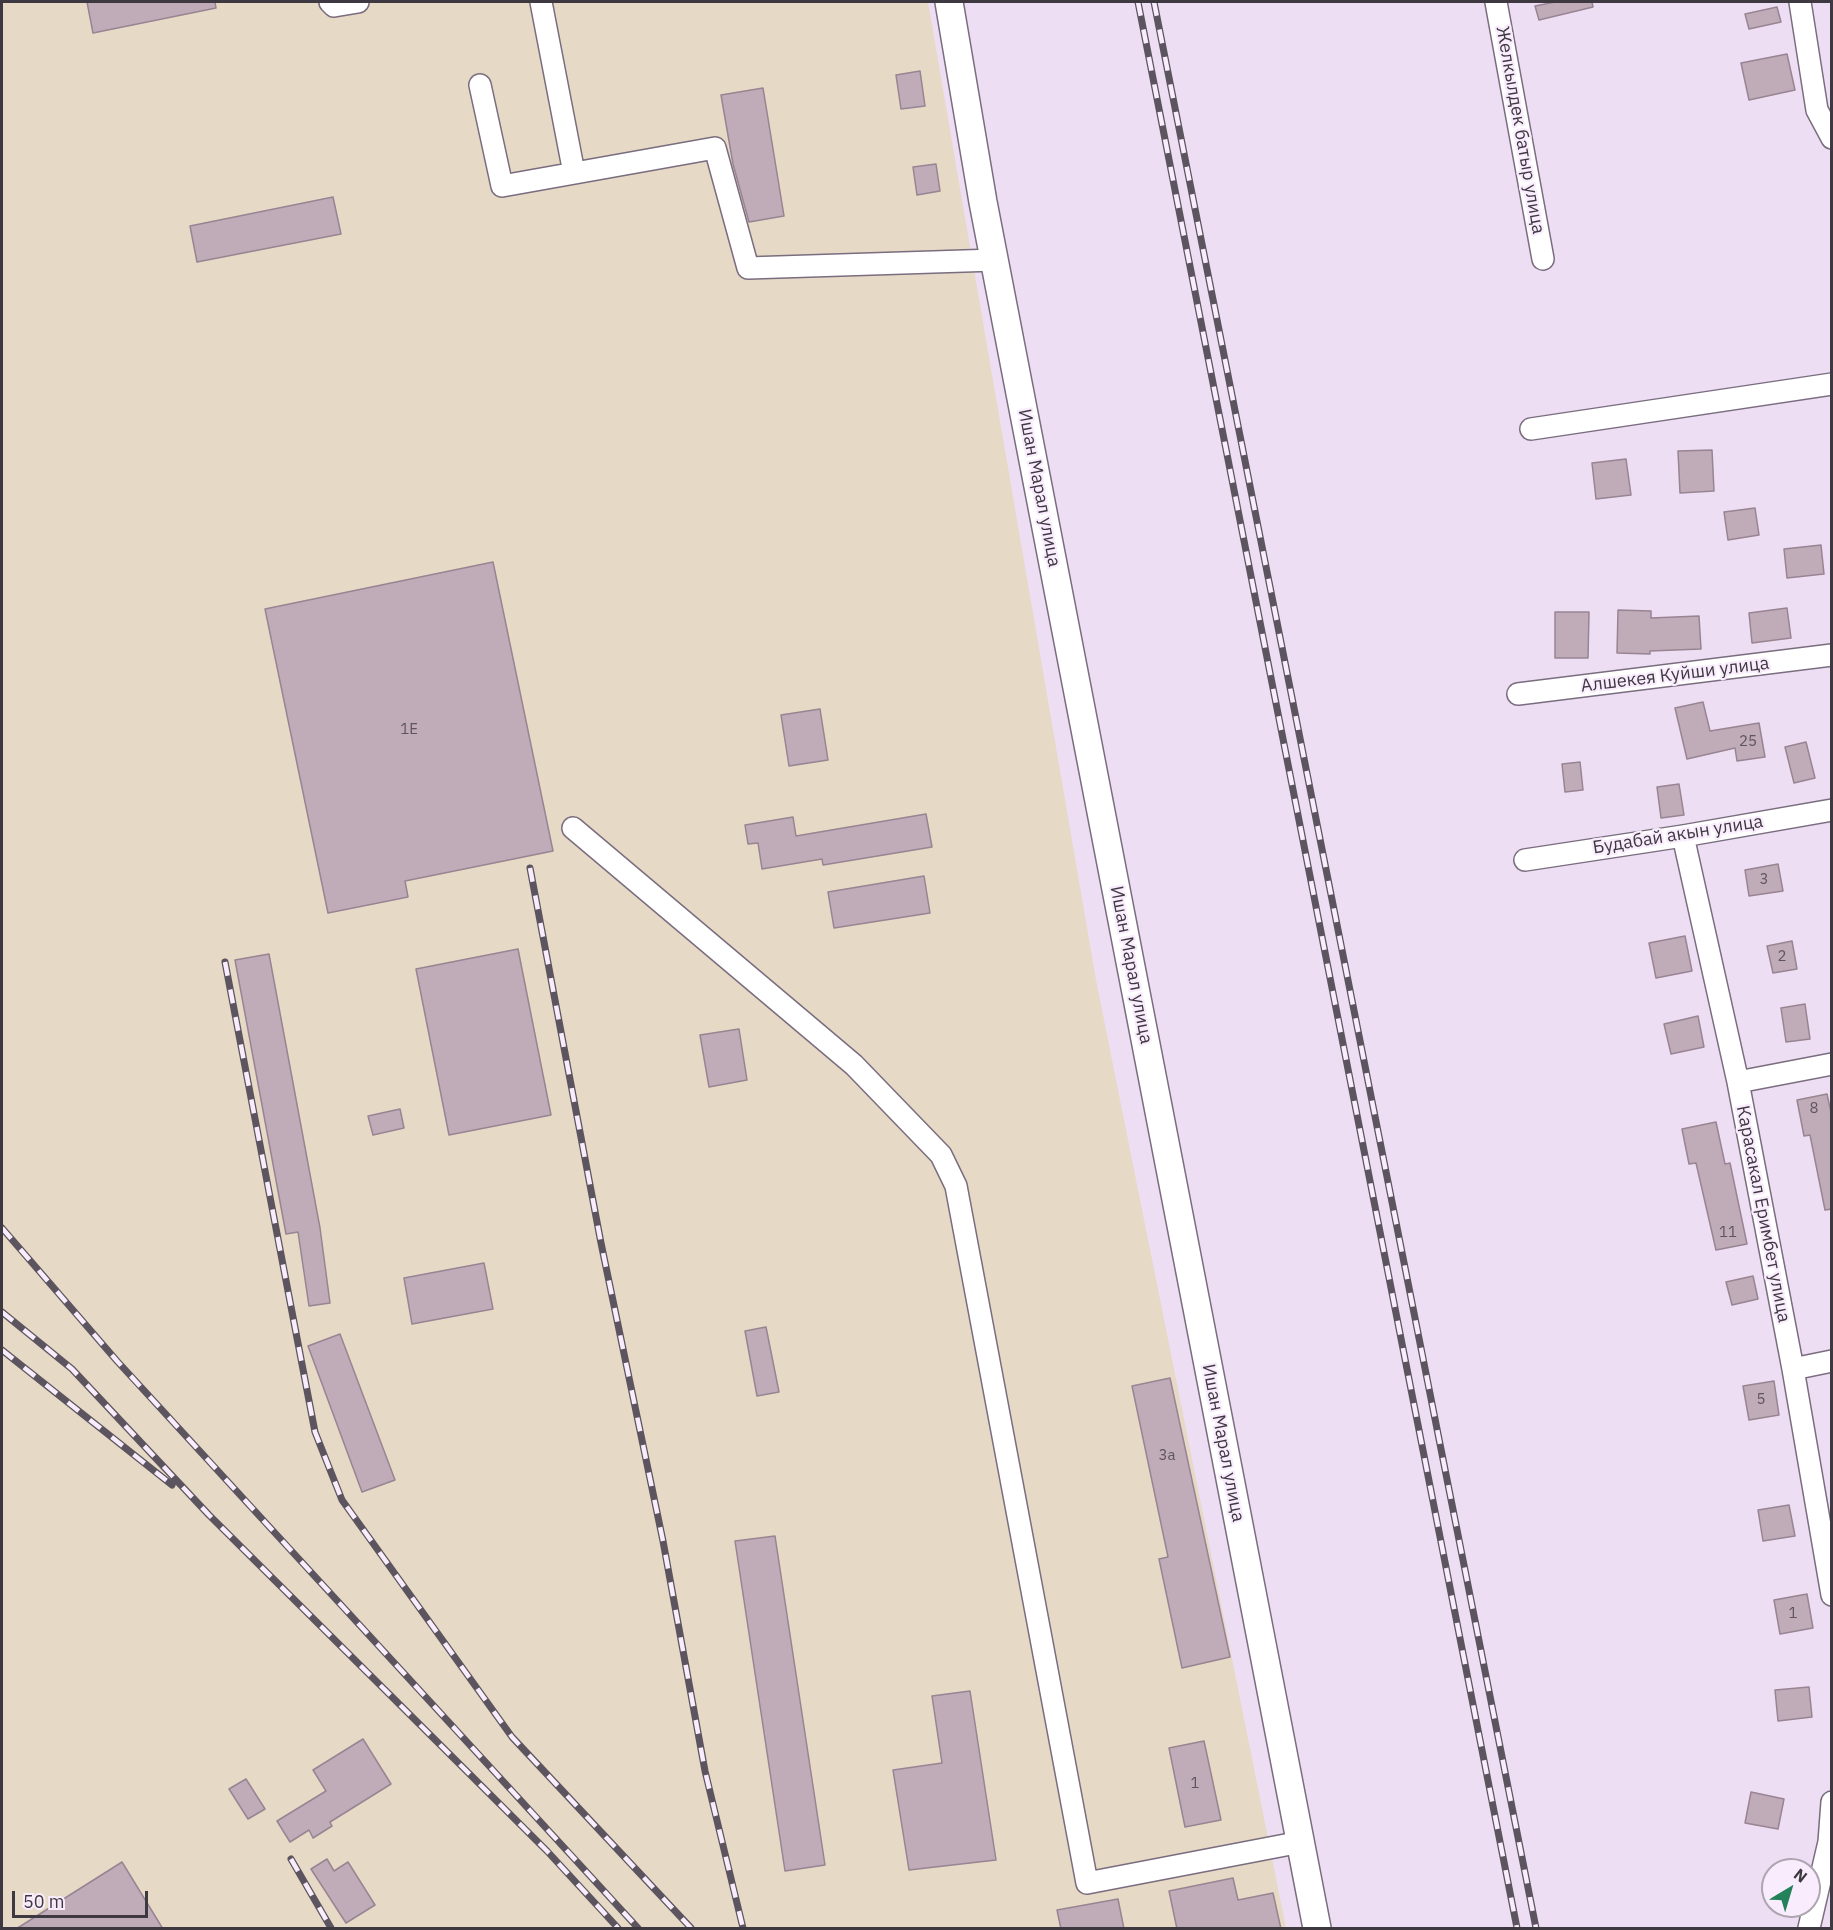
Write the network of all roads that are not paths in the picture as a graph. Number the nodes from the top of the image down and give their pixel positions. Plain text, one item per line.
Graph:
1 (330, 2) edge
2 (358, 2) edge
3 (541, 2) edge
4 (949, 2) edge
5 (1496, 2) edge
6 (1800, 2) edge
7 (480, 85) dead end
8 (1832, 138) edge
9 (574, 173) junction
10 (1543, 259) dead end
11 (995, 260) junction
12 (1832, 384) edge
13 (1531, 429) dead end
14 (1832, 655) edge
15 (1518, 694) dead end
16 (1832, 810) edge
17 (573, 828) dead end
18 (1683, 836) junction
19 (1525, 860) dead end
20 (1832, 1064) edge
21 (1738, 1082) junction
22 (1832, 1361) edge
23 (1793, 1369) junction
24 (1832, 1595) edge
25 (1832, 1802) edge
26 (1300, 1842) junction
27 (1317, 1929) edge
28 (1809, 1929) edge

1 - 2 street
3 - 9 street
4 - 11 main road, Ишан Марал улица
5 - 10 street, Желкылдек батыр улица
6 - 8 street
7 - 9 street
9 - 11 street
11 - 26 main road, Ишан Марал улица
12 - 13 street
14 - 15 street, Алшекея Куйши улица
16 - 18 street, Будабай акын улица
17 - 26 street
18 - 19 street, Будабай акын улица
18 - 21 street, Карасакал Еримбет улица
20 - 21 street
21 - 23 street, Карасакал Еримбет улица
22 - 23 street
23 - 24 street, Карасакал Еримбет улица
25 - 28 street
26 - 27 main road, Ишан Марал улица

